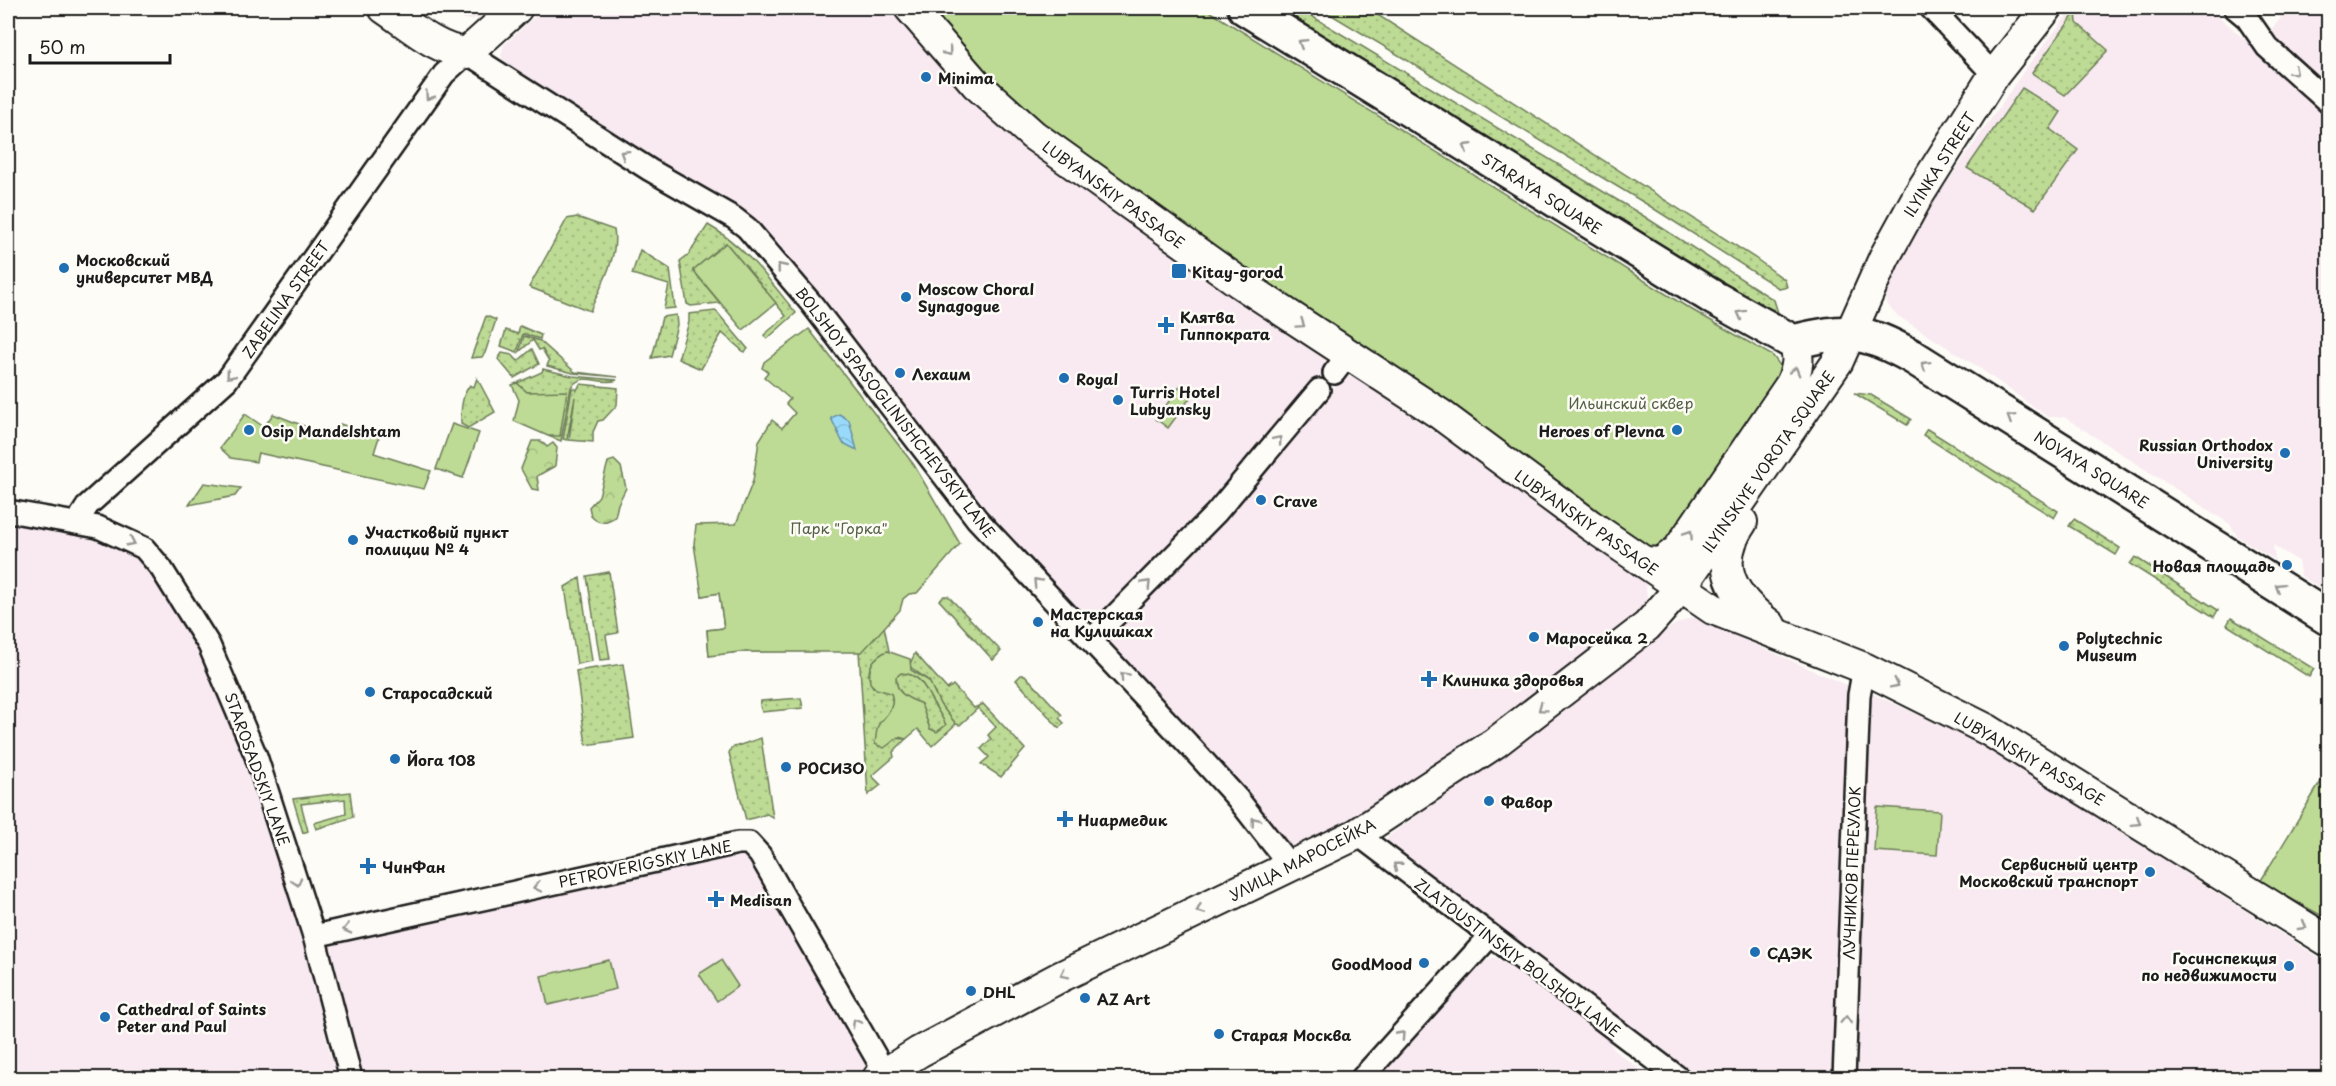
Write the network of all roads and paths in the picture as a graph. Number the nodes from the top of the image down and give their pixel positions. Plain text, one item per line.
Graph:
1 (384, 8) edge
2 (517, 8) edge
3 (910, 8) edge
4 (1245, 8) edge
5 (1931, 8) edge
6 (2047, 8) edge
7 (2235, 8) edge
8 (467, 53) junction
9 (1994, 75) junction
10 (2328, 102) edge
11 (1850, 332) junction
12 (1793, 342) junction
13 (1319, 390) dead end
14 (1779, 449) junction
15 (8, 511) edge
16 (77, 522) junction
17 (1644, 562) junction
18 (1681, 587) junction
19 (2328, 618) edge
20 (1091, 640) junction
21 (1802, 646) junction
22 (1864, 668) junction
23 (1357, 834) junction
24 (1291, 867) junction
25 (314, 936) junction
26 (1490, 936) junction
27 (2328, 941) edge
28 (882, 1076) edge
29 (351, 1078) edge
30 (1362, 1078) edge
31 (1678, 1078) edge
32 (1844, 1078) edge

1 - 8 main road
2 - 8 main road
3 -> 17 main road, LUBYANSKIY PASSAGE
12 -> 4 main road, STARAYA SQUARE
5 - 9 street
6 - 9 main road, ILYINKA STREET
7 -> 10 street
8 -> 16 street, ZABELINA STREET
20 -> 8 street, BOLSHOY SPASOGLINISHCHEVSKIY LANE
9 - 11 main road, ILYINKA STREET
11 - 12 main road
11 - 14 main road, ILYINSKIYE VOROTA SQUARE
19 -> 11 main road, NOVAYA SQUARE
17 -> 12 main road
20 -> 13 street
14 - 18 main road, ILYINSKIYE VOROTA SQUARE
14 - 21 main road
15 - 16 street, STAROSADSKIY LANE
16 -> 25 street, STAROSADSKIY LANE
17 - 18 main road, LUBYANSKIY PASSAGE
18 - 21 main road, LUBYANSKIY PASSAGE
18 -> 23 main road, УЛИЦА МАРОСЕЙКА
24 -> 20 street, BOLSHOY SPASOGLINISHCHEVSKIY LANE
21 - 22 main road, LUBYANSKIY PASSAGE
22 -> 27 main road, LUBYANSKIY PASSAGE
32 -> 22 street, ЛУЧНИКОВ ПЕРЕУЛОК
23 - 24 main road, УЛИЦА МАРОСЕЙКА
26 -> 23 street, ZLATOUSTINSKIY BOLSHOY LANE
24 -> 28 main road, УЛИЦА МАРОСЕЙКА
28 -> 25 street, PETROVERIGSKIY LANE
25 - 29 street, STAROSADSKIY LANE
30 -> 26 street
26 - 31 street, ZLATOUSTINSKIY BOLSHOY LANE

